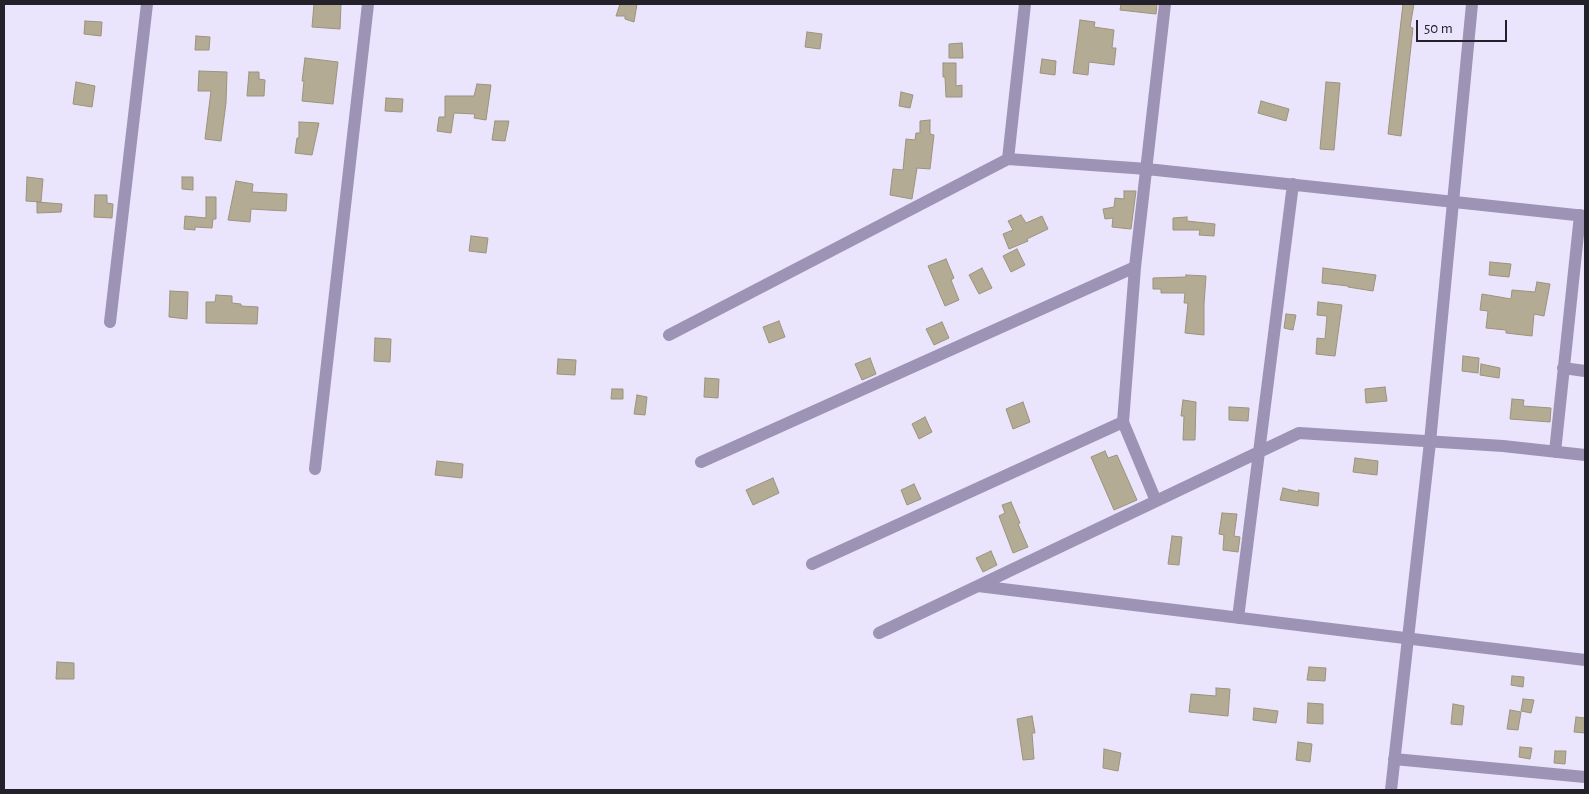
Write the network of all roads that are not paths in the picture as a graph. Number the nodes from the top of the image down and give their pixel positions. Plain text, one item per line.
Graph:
1 (147, 4) edge
2 (368, 4) edge
3 (1024, 4) edge
4 (1165, 4) edge
5 (1472, 4) edge
6 (1008, 159) junction
7 (1147, 169) junction
8 (1293, 184) junction
9 (1453, 200) junction
10 (1582, 215) edge
11 (1135, 267) junction
12 (110, 322) dead end
13 (669, 335) dead end
14 (1564, 368) junction
15 (1585, 371) edge
16 (1123, 422) junction
17 (1430, 442) junction
18 (1259, 452) junction
19 (1555, 452) junction
20 (1585, 455) edge
21 (701, 462) dead end
22 (315, 470) dead end
23 (1156, 501) junction
24 (812, 564) dead end
25 (978, 586) junction
26 (1238, 618) junction
27 (879, 633) dead end
28 (1408, 638) junction
29 (1585, 660) edge
30 (1394, 759) junction
31 (1585, 777) edge
32 (1391, 790) edge

1 - 12 street
2 - 22 street
3 - 6 street
4 - 7 street
5 - 9 street
6 - 7 street
6 - 13 street
7 - 8 street
7 - 11 street
8 - 9 street
8 - 18 street
9 - 10 street
9 - 17 street
10 - 14 street
11 - 16 street
11 - 21 street
14 - 15 street
14 - 19 street
16 - 23 street
16 - 24 street
17 - 18 street
17 - 19 street
17 - 28 street
18 - 23 street
18 - 26 street
19 - 20 street
23 - 25 street
25 - 26 street
25 - 27 street
26 - 28 street
28 - 29 street
28 - 30 street
30 - 31 street
30 - 32 street

